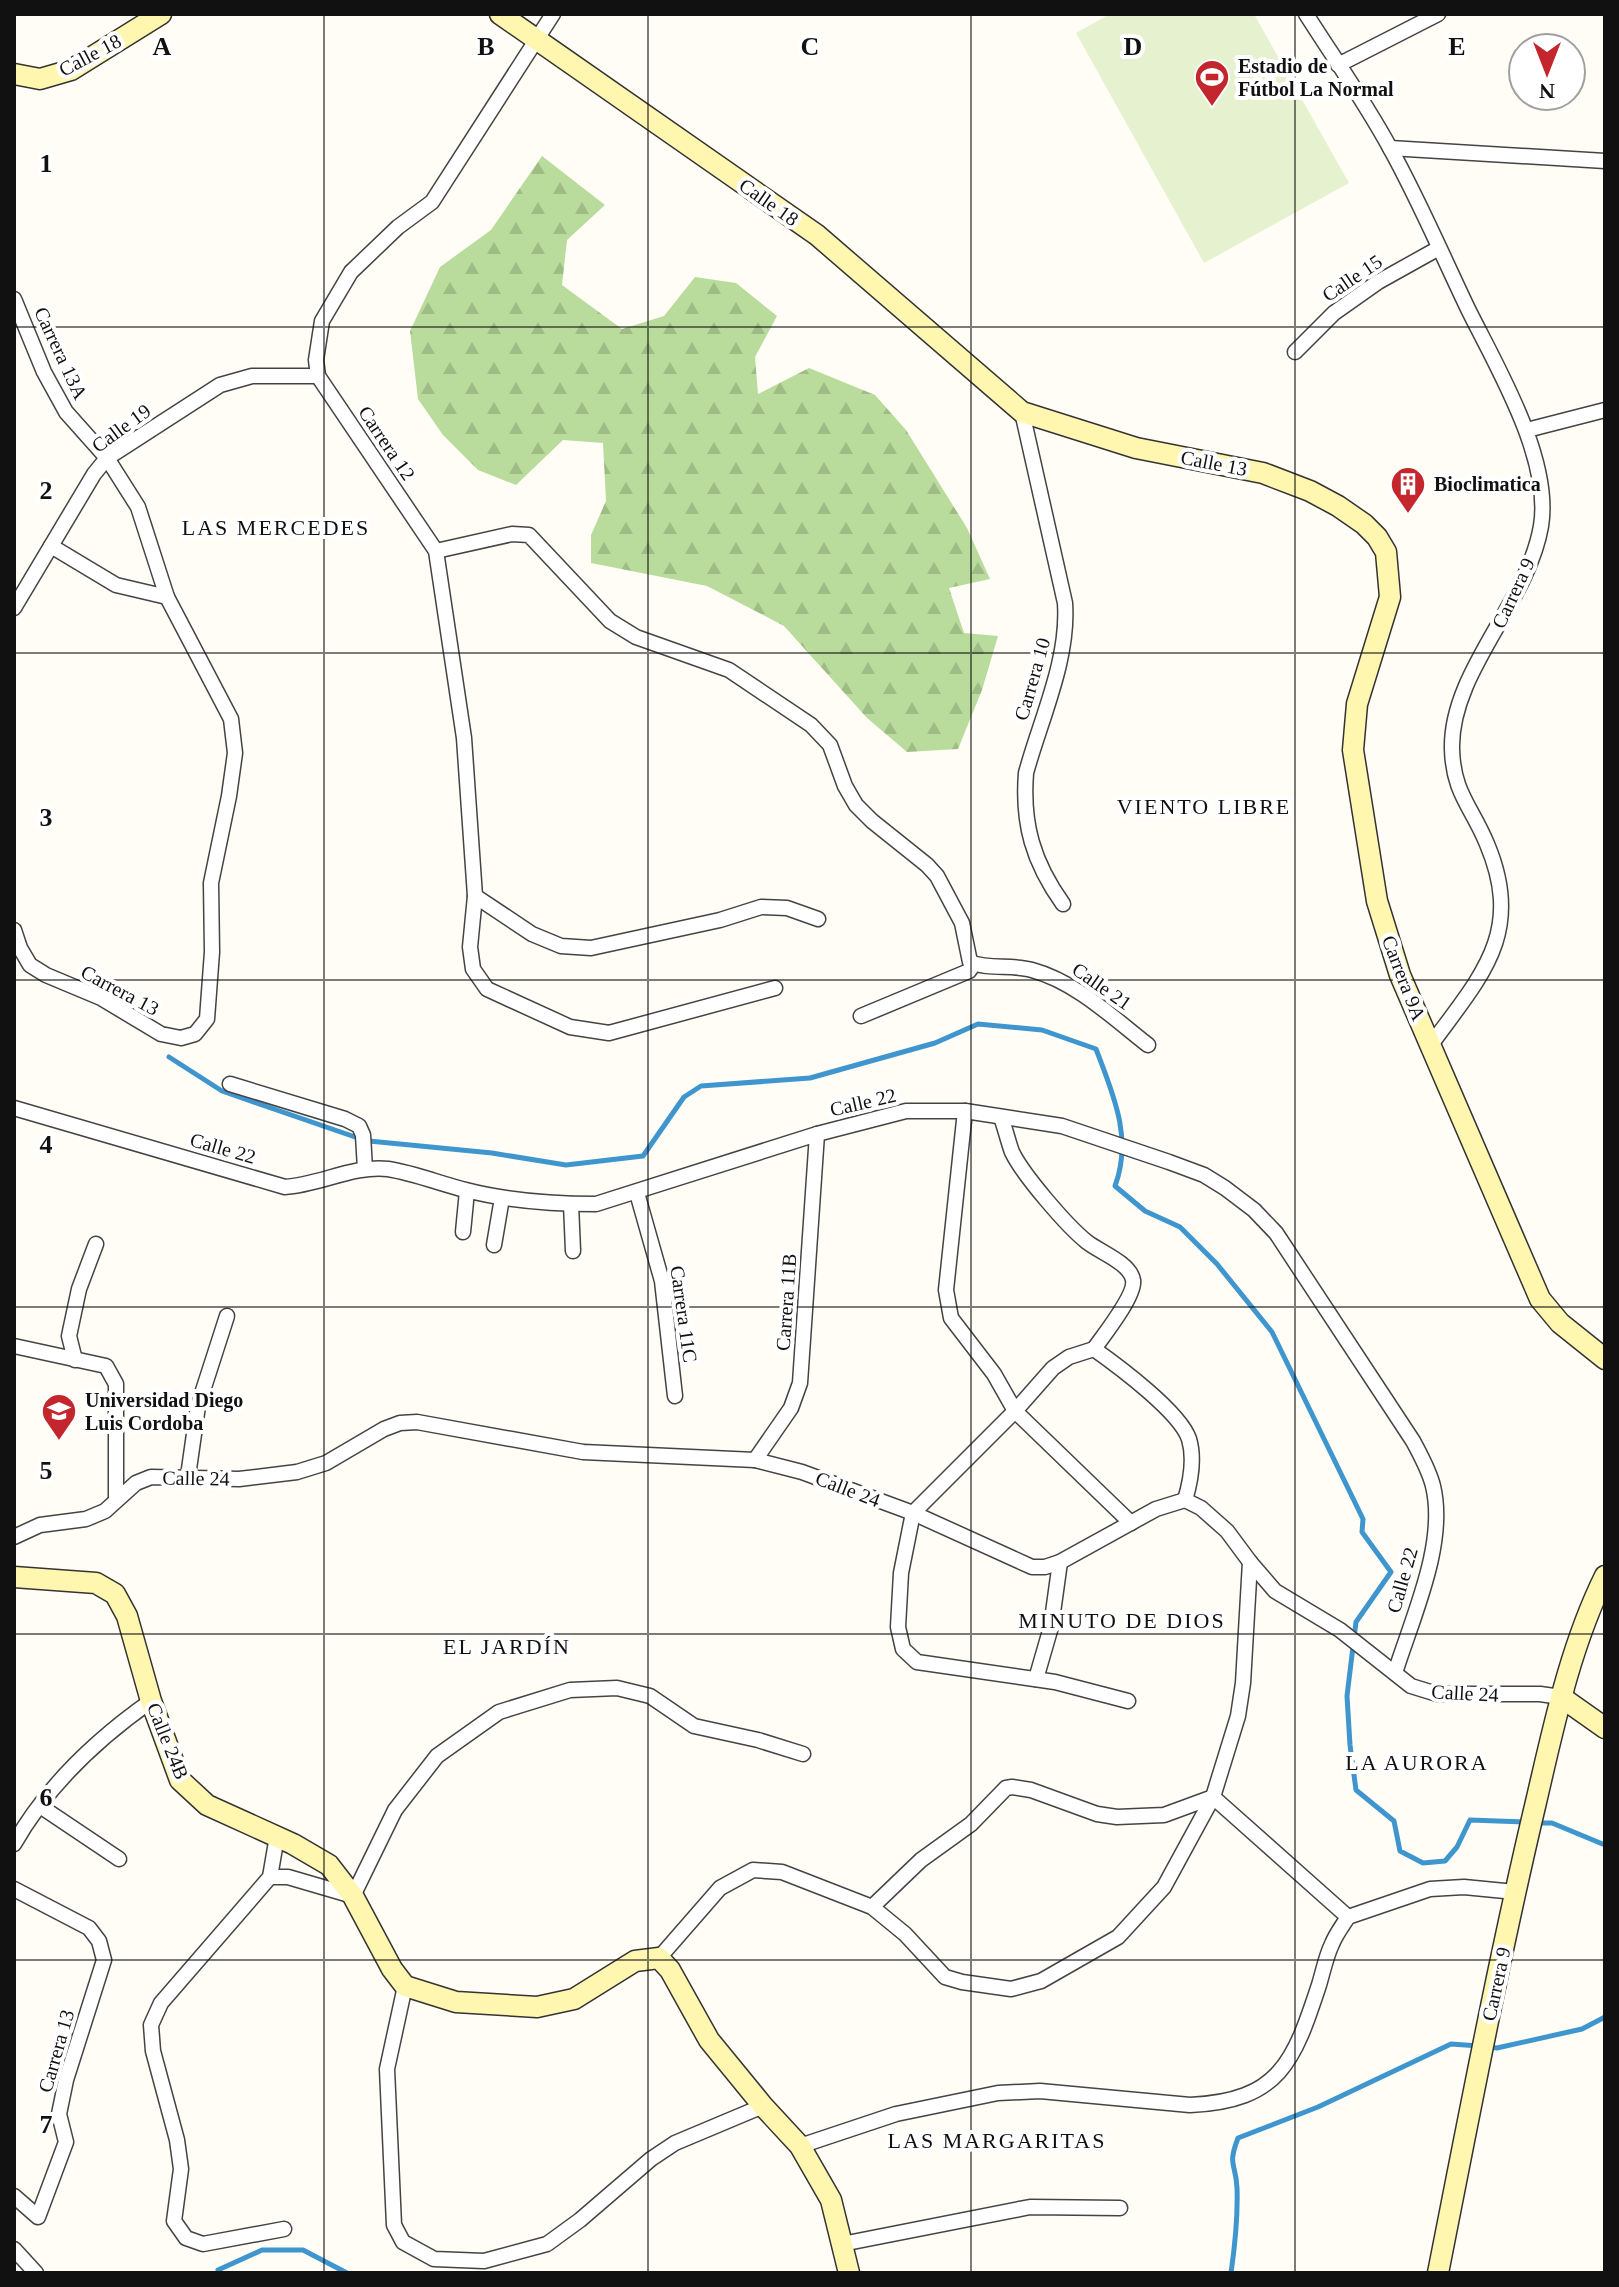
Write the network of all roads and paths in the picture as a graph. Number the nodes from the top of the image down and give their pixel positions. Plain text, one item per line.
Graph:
1 (161, 14) edge
2 (500, 14) edge
3 (553, 14) edge
4 (1306, 14) edge
5 (1438, 14) edge
6 (538, 40) junction
7 (1338, 65) junction
8 (14, 74) edge
9 (1390, 148) junction
10 (1605, 161) edge
11 (1439, 248) junction
12 (14, 299) edge
13 (1295, 352) dead end
14 (318, 376) junction
15 (1605, 410) edge
16 (1022, 412) junction
17 (1527, 430) junction
18 (107, 458) junction
19 (51, 546) junction
20 (436, 551) junction
21 (1386, 552) joint
22 (167, 597) junction
23 (14, 608) edge
24 (475, 896) junction
25 (1063, 904) dead end
26 (818, 919) dead end
27 (14, 930) edge
28 (977, 965) junction
29 (775, 988) dead end
30 (861, 1016) dead end
31 (195, 1034) joint
32 (1148, 1045) dead end
33 (1430, 1046) junction
34 (230, 1084) dead end
35 (14, 1108) edge
36 (965, 1111) junction
37 (1001, 1117) junction
38 (817, 1134) junction
39 (365, 1169) junction
40 (467, 1191) junction
41 (637, 1193) junction
42 (502, 1198) junction
43 (571, 1204) junction
44 (463, 1232) dead end
45 (96, 1244) dead end
46 (494, 1245) dead end
47 (573, 1251) dead end
48 (227, 1316) dead end
49 (14, 1346) edge
50 (1094, 1349) junction
51 (1605, 1359) edge
52 (75, 1360) junction
53 (675, 1396) dead end
54 (1015, 1411) junction
55 (755, 1460) junction
56 (188, 1476) junction
57 (116, 1499) junction
58 (1185, 1500) junction
59 (913, 1513) junction
60 (1131, 1523) junction
61 (14, 1537) edge
62 (1060, 1562) junction
63 (1250, 1562) junction
64 (1605, 1576) edge
65 (14, 1577) edge
66 (1395, 1673) junction
67 (1036, 1679) junction
68 (1561, 1697) junction
69 (151, 1701) junction
70 (1128, 1701) dead end
71 (1605, 1728) edge
72 (803, 1754) dead end
73 (1213, 1797) junction
74 (40, 1806) junction
75 (277, 1836) junction
76 (14, 1844) edge
77 (119, 1859) dead end
78 (270, 1877) junction
79 (14, 1889) edge
80 (1515, 1892) junction
81 (353, 1896) junction
82 (872, 1907) junction
83 (1348, 1917) junction
84 (659, 1958) junction
85 (405, 1986) junction
86 (763, 2106) junction
87 (800, 2146) junction
88 (14, 2196) edge
89 (1120, 2208) dead end
90 (284, 2229) dead end
91 (842, 2244) junction
92 (14, 2249) edge
93 (36, 2273) edge
94 (849, 2273) edge
95 (1438, 2273) edge

1 - 8 main road, Calle 18
2 - 6 main road, Calle 18
3 - 6 street
4 - 7 street, Carrera 9
5 - 7 street
6 - 14 street
6 - 16 main road, Calle 18
7 - 9 street, Carrera 9
9 - 10 street
9 - 11 street, Carrera 9
11 - 13 street, Calle 15
11 - 17 street, Carrera 9
12 - 18 street, Carrera 13A
14 - 18 street, Calle 19
14 - 20 street, Carrera 12
15 - 17 street
16 - 21 main road, Calle 13
16 - 25 street, Carrera 10
17 - 33 street, Carrera 9
18 - 19 street, Calle 19
18 - 22 street, Carrera 13A
19 - 22 street
19 - 23 street, Calle 19
20 - 24 street, Carrera 12
20 - 28 street
21 - 33 main road, Carrera 9A
22 - 31 street, Carrera 13A
24 - 26 street
24 - 29 street, Carrera 12
27 - 31 street, Carrera 13
28 - 30 street
28 - 32 street, Calle 21
33 - 51 main road, Carrera 9A
34 - 39 street
35 - 39 street, Calle 22
36 - 37 street, Calle 22
36 - 38 street, Calle 22
36 - 54 street
37 - 50 street
37 - 66 street, Calle 22
38 - 41 street, Calle 22
38 - 55 street, Carrera 11B
39 - 40 street, Calle 22
40 - 42 street, Calle 22
40 - 44 street
41 - 43 street, Calle 22
41 - 53 street, Carrera 11C
42 - 43 street, Calle 22
42 - 46 street
43 - 47 street
45 - 52 street
48 - 56 street
49 - 52 street
50 - 54 street
50 - 58 street
52 - 57 street
54 - 59 street
54 - 60 street
55 - 56 street, Calle 24
55 - 59 street, Calle 24
56 - 57 street, Calle 24
57 - 61 street, Calle 24
58 - 60 street, Calle 24
58 - 63 street, Calle 24
59 - 62 street, Calle 24
59 - 67 street
60 - 62 street, Calle 24
62 - 67 street
63 - 66 street, Calle 24
63 - 73 street
64 - 68 main road
65 - 69 main road, Calle 24B
66 - 68 street, Calle 24
67 - 70 street
68 - 71 main road
68 - 80 main road, Carrera 9
69 - 74 street
69 - 75 main road, Calle 24B
72 - 81 street
73 - 82 street
73 - 82 street
73 - 83 street
74 - 76 street
74 - 77 street
75 - 78 street
75 - 81 main road, Calle 24B
78 - 81 street
78 - 90 street
79 - 88 street, Carrera 13
80 - 83 street
80 - 95 main road, Carrera 9
81 - 85 main road, Calle 24B
82 - 84 street
83 - 87 street
84 - 85 main road
84 - 86 main road
85 - 86 street
86 - 87 main road
87 - 91 main road
89 - 91 street
91 - 94 main road
92 - 93 street

